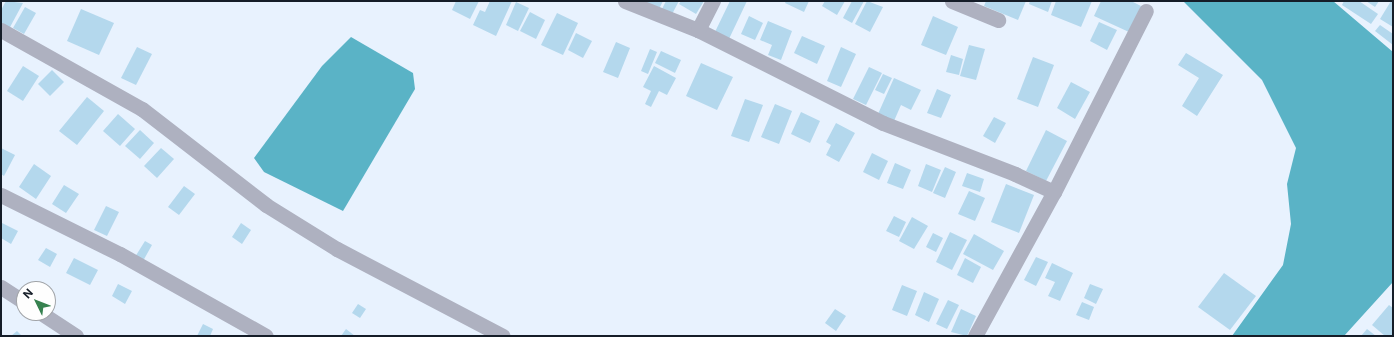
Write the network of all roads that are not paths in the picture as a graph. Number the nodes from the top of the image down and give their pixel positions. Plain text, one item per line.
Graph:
1 (624, 1) edge
2 (713, 1) edge
3 (952, 1) edge
4 (1146, 11) dead end
5 (998, 20) dead end
6 (1, 30) edge
7 (698, 30) junction
8 (1054, 192) junction
9 (1, 195) edge
10 (1, 287) edge
11 (16, 297) edge
12 (53, 321) edge
13 (76, 336) edge
14 (266, 336) edge
15 (503, 336) edge
16 (975, 336) edge

1 - 7 street
2 - 7 street
3 - 5 street
4 - 8 street
6 - 15 street
7 - 8 street
8 - 16 street
9 - 14 street
10 - 11 street
12 - 13 street

